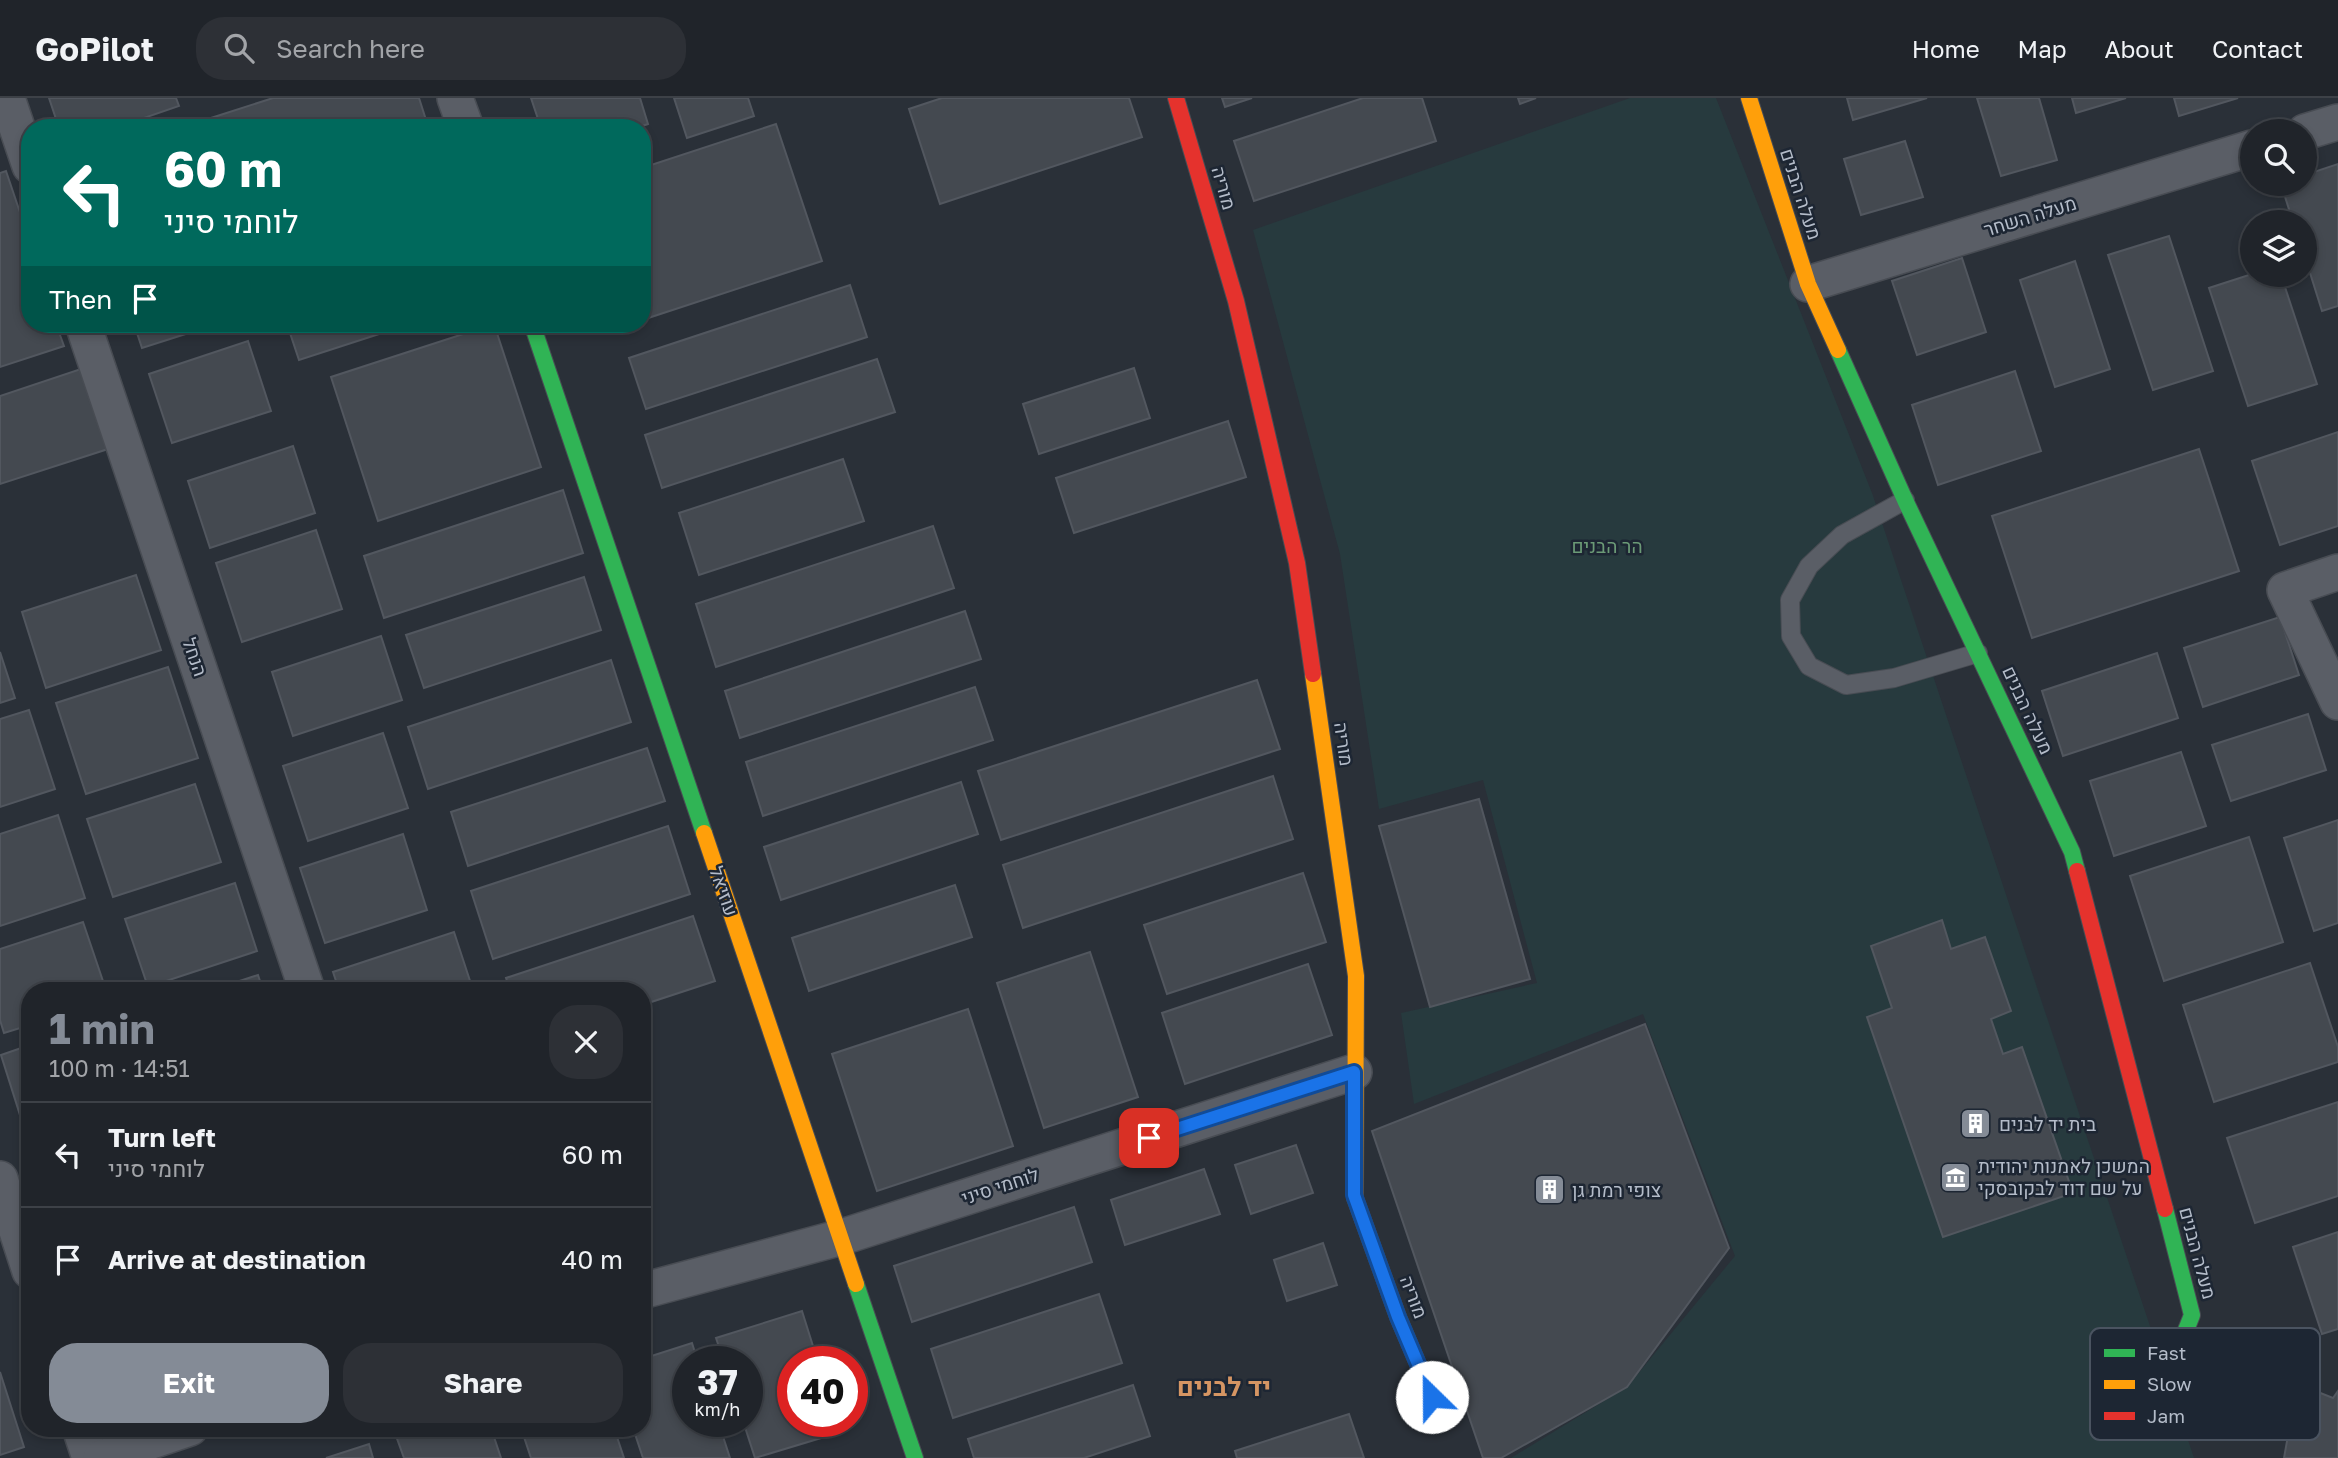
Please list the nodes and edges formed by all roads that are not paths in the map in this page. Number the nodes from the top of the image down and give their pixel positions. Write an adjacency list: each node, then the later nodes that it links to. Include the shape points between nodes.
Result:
1 (7, 98): 8 (street)
2 (456, 98): 5 (street)
3 (1176, 98): 18 (street, מוריה, via 1236,301 1297,563 1356,976)
4 (1749, 98): 10 (street, מעלה הבנים)
5 (463, 119)
6 (2338, 122): 7 (street)
7 (2317, 128)
8 (21, 139)
9 (2240, 152): 10 (street, מעלה השחר)
10 (1808, 284): 13 (street, מעלה הבנים)
11 (86, 333): 17 (street, הנחל)
12 (535, 333): 20 (street, עוזיאל)
13 (1905, 500): 15 (street, מעלה הבנים); 15 (lane, via 1842,535 1809,566 1790,600 1791,636 1809,666 1846,685 1894,678)
14 (2338, 572): 16 (street, via 2286,590)
15 (1978, 653): 23 (street, מעלה הבנים, via 2072,852 2192,1315)
16 (2338, 702)
17 (304, 982)
18 (1354, 1072): 20 (street, לוחמי סיני); 24 (street, מוריה, via 1354,1195)
19 (0, 1178): 21 (street)
20 (842, 1237): 22 (street, לוחמי סיני); 29 (street, עוזיאל)
21 (21, 1243)
22 (651, 1289)
23 (2187, 1328)
24 (1432, 1397)
25 (83, 1437): 27 (street)
26 (163, 1437): 28 (street)
27 (90, 1458)
28 (101, 1458)
29 (915, 1458)

